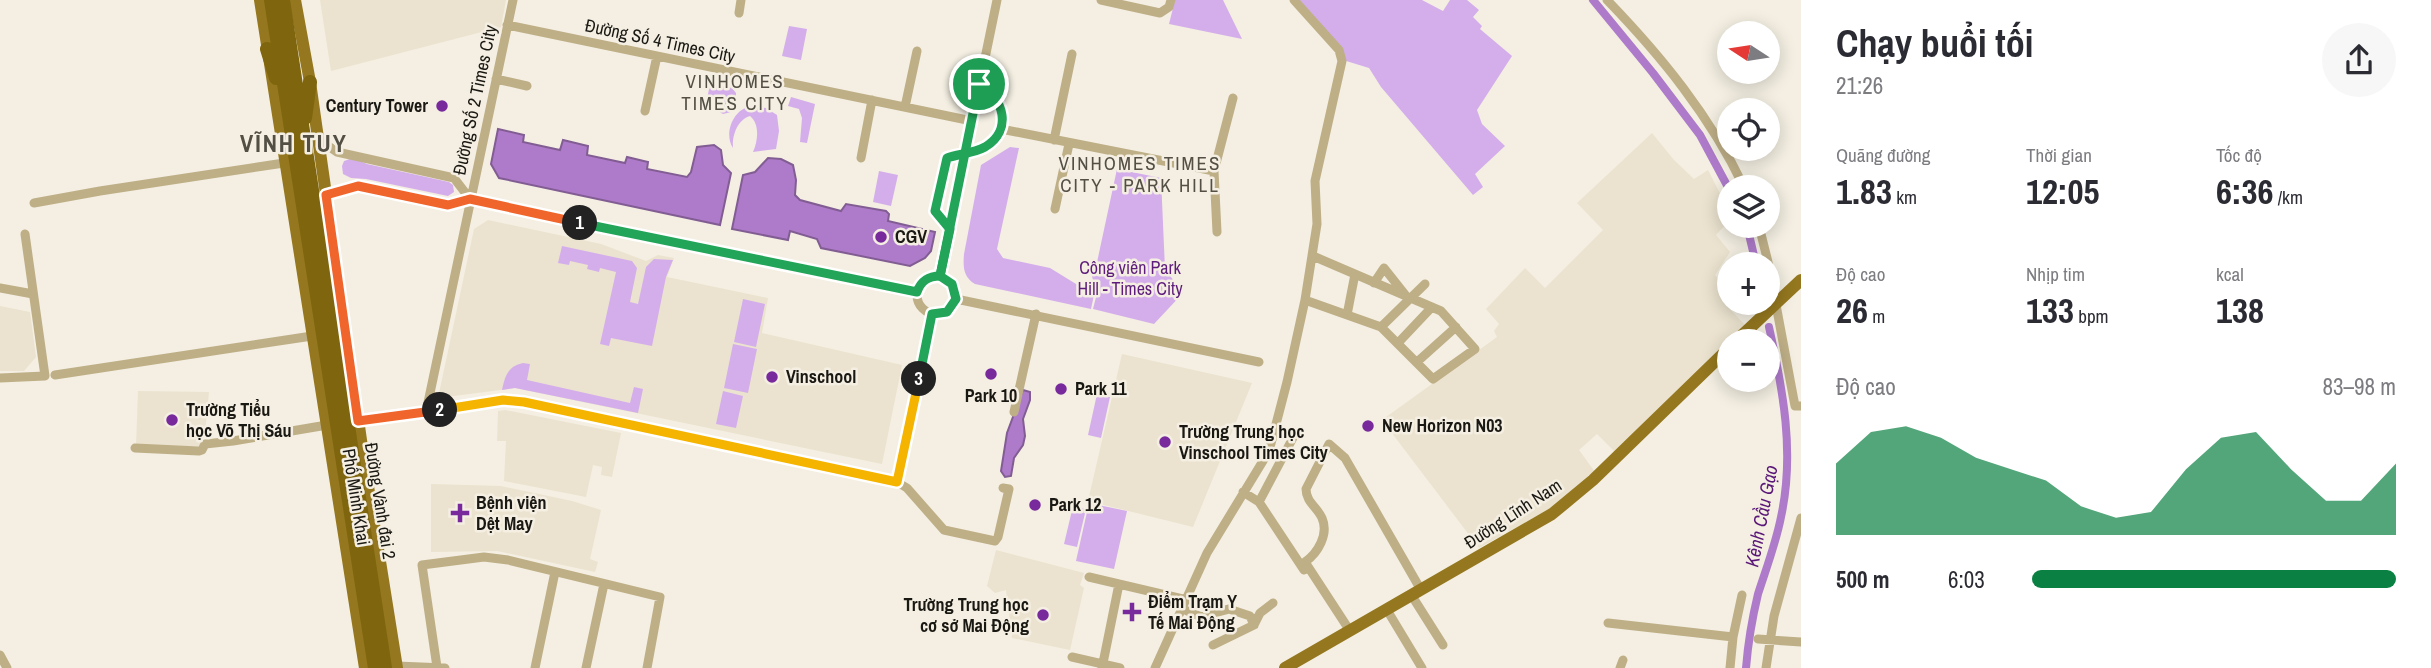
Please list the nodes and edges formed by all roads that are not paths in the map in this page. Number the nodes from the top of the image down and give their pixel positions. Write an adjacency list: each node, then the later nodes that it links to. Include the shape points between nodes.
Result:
1 (260, 0): 14 (main road, Phố Minh Khai)
2 (271, 0): 28 (highway)
3 (283, 0): 28 (highway)
4 (295, 0): 19 (main road, Phố Minh Khai)
5 (513, 0): 13 (street, Đường Số 2 Times City)
6 (741, 0): 12 (street)
7 (997, 0): 20 (street)
8 (1101, 0): 9 (street, via 1160,13)
9 (1171, 0)
10 (1294, 0): 44 (street, via 1339,50 1342,61 1315,181)
11 (1608, 0): 36 (street, via 1694,100)
12 (738, 13)
13 (507, 25): 17 (street, Đường Số 4 Times City); 18 (street, Đường Số 2 Times City)
14 (267, 49): 28 (highway); 34 (main road, Phố Minh Khai)
15 (917, 51): 24 (street)
16 (1072, 54): 30 (street)
17 (657, 56): 23 (street, Đường Số 4 Times City); 25 (street)
18 (496, 79): 21 (street); 38 (street, Đường Số 2 Times City)
19 (310, 82): 28 (highway); 29 (main road, Phố Minh Khai)
20 (979, 84): 26 (street); 27 (street, via 999,100)
21 (527, 86)
22 (1233, 98): 35 (street)
23 (872, 100): 24 (street, Đường Số 4 Times City); 33 (street)
24 (905, 107): 26 (street, Đường Số 4 Times City)
25 (645, 111)
26 (972, 121): 32 (street)
27 (1000, 129): 30 (street); 32 (street, via 988,146)
28 (298, 137): 63 (highway)
29 (318, 139): 37 (main road, Phố Minh Khai); 38 (street, via 337,152 454,178)
30 (1054, 140): 31 (street)
31 (1069, 144): 35 (street); 40 (street)
32 (965, 152): 41 (street); 41 (street, via 947,158 935,211)
33 (861, 158)
34 (284, 163): 39 (street); 67 (main road, Phố Minh Khai)
35 (1214, 171): 42 (street)
36 (1738, 175)
37 (326, 195): 38 (street, via 358,186 448,205); 73 (main road, Phố Minh Khai)
38 (470, 199): 51 (street); 77 (street, Đường Số 2 Times City)
39 (34, 203)
40 (1055, 209)
41 (950, 229): 46 (street)
42 (1217, 232)
43 (24, 234): 52 (street)
44 (1313, 256): 45 (street); 56 (street)
45 (1355, 274): 48 (street); 60 (street)
46 (940, 276): 51 (street, via 923,281); 54 (street, via 952,284)
47 (1801, 280): 55 (main road)
48 (1374, 283): 53 (street); 53 (street, via 1384,268)
49 (1425, 284): 53 (street)
50 (0, 288): 52 (street)
51 (917, 292): 58 (street, via 920,306)
52 (33, 295): 74 (street, via 45,376)
53 (1408, 298): 57 (street); 64 (street)
54 (956, 299): 58 (street, via 947,312); 59 (street)
55 (1780, 299)
56 (1304, 300): 60 (street); 84 (street, via 1269,451)
57 (1432, 307): 65 (street); 68 (street)
58 (932, 314): 83 (street)
59 (1036, 314): 70 (street); 78 (street)
60 (1347, 315): 64 (street)
61 (1763, 315): 66 (main road)
62 (1777, 315): 76 (street)
63 (326, 319): 109 (highway, Đường Vành đai 2); 113 (highway, Đường Vành đai 2)
64 (1381, 327): 68 (street)
65 (1456, 327): 71 (street); 71 (street, via 1475,349 1433,379)
66 (1749, 329)
67 (312, 336): 72 (street); 75 (main road, Phố Minh Khai)
68 (1398, 343): 71 (street)
69 (1717, 360): 92 (main road, Đường Lĩnh Nam, via 1552,514)
70 (1259, 362)
71 (1416, 362)
72 (55, 374)
73 (352, 377): 75 (main road); 79 (main road, Phố Minh Khai)
74 (0, 378)
75 (320, 382): 80 (main road, Phố Minh Khai)
76 (1798, 406)
77 (426, 412): 79 (street); 83 (street, via 503,400 524,402)
78 (1014, 412)
79 (358, 421): 80 (main road); 109 (main road, Phố Minh Khai)
80 (327, 425): 82 (street, via 205,444 199,451); 112 (main road, Phố Minh Khai)
81 (1295, 434): 85 (street)
82 (135, 448)
83 (897, 482): 87 (street, via 944,530)
84 (1243, 492): 85 (street); 95 (street, via 1207,553)
85 (1259, 502): 99 (street)
86 (1801, 518): 102 (street)
87 (995, 541): 87 (street, via 999,537 1009,489 1003,488)
88 (555, 572): 90 (street); 110 (street, via 484,557 422,565); 114 (street)
89 (1089, 577): 91 (street)
90 (604, 584): 115 (street); 116 (street, via 660,597)
91 (1119, 584): 95 (street); 108 (street)
92 (1416, 593): 96 (main road, Đường Lĩnh Nam); 99 (street, via 1345,458 1329,444 1306,489 1324,530 1317,551 1305,562); 105 (street)
93 (1742, 595): 100 (street)
94 (1273, 603): 98 (street)
95 (1185, 604): 98 (street, via 1205,618 1233,609 1250,616); 118 (street)
96 (1387, 610): 99 (main road, Đường Lĩnh Nam); 120 (street)
97 (1608, 623): 100 (street)
98 (1254, 625): 104 (street)
99 (1348, 632): 119 (main road, Đường Lĩnh Nam)
100 (1734, 637): 121 (street)
101 (1758, 639): 102 (street)
102 (1771, 640): 103 (street); 122 (street)
103 (1801, 642)
104 (1213, 645)
105 (1443, 645)
106 (0, 655): 111 (street)
107 (1072, 657): 108 (street)
108 (1102, 666): 117 (street)
109 (393, 667): 110 (street)
110 (441, 667)
111 (7, 668)
112 (365, 668)
113 (375, 668)
114 (535, 668)
115 (586, 668)
116 (646, 668)
117 (1120, 668)
118 (1155, 668)
119 (1285, 668)
120 (1422, 668)
121 (1730, 668)
122 (1766, 668)

